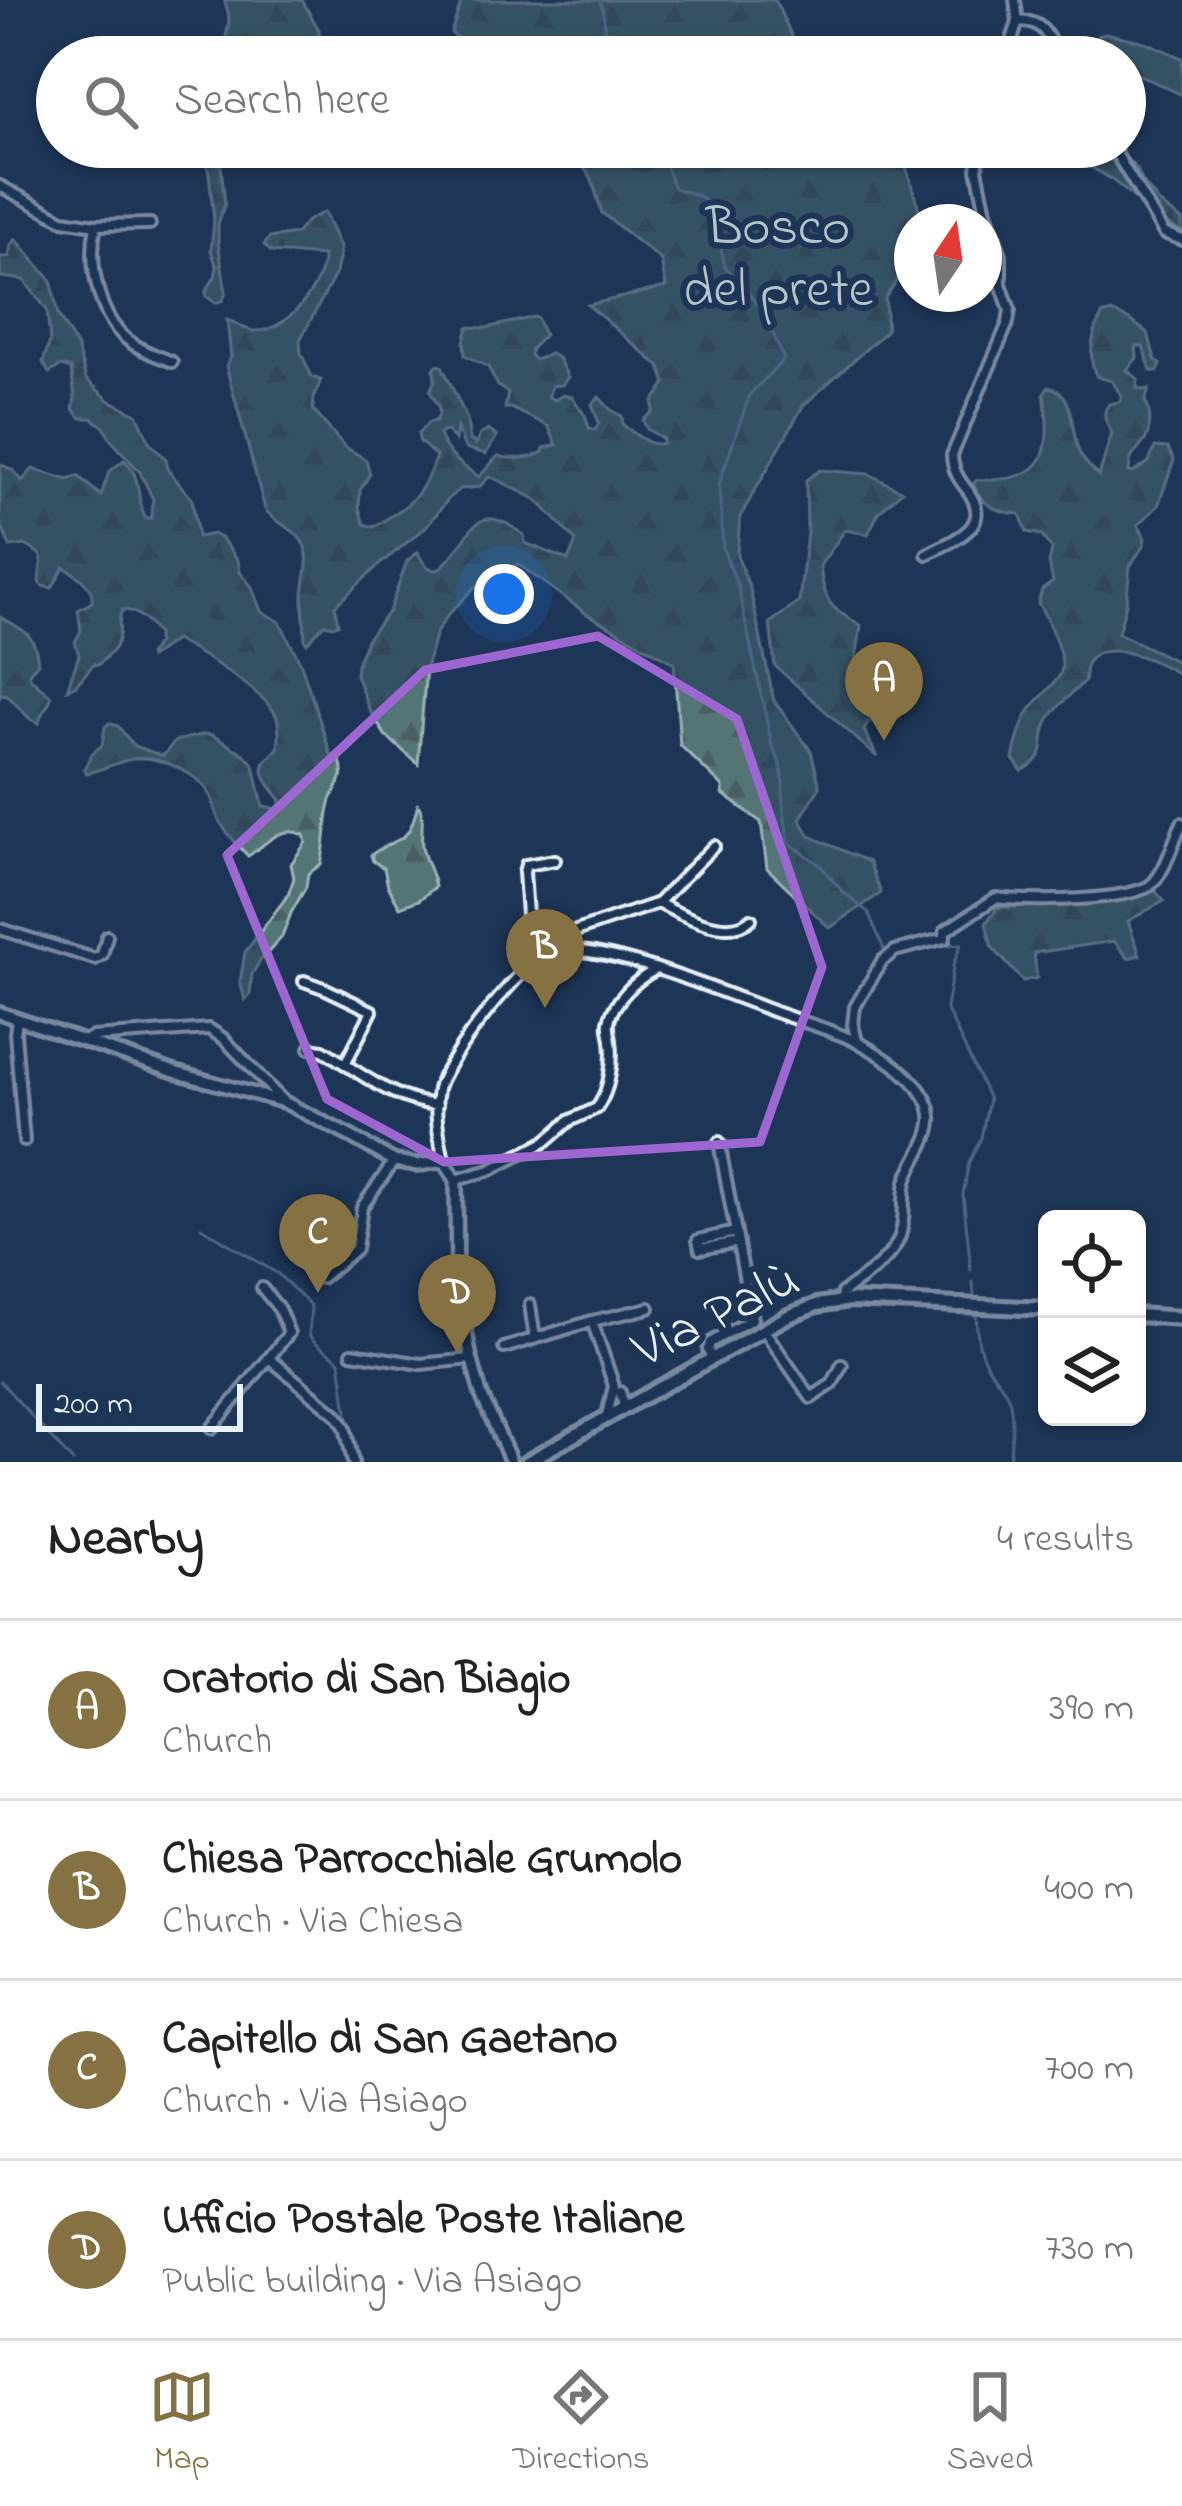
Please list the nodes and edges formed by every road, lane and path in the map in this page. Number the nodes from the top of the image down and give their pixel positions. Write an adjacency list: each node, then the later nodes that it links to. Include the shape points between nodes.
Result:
1 (1015, 0): 2 (street)
2 (1018, 22): 3 (street); 4 (street)
3 (1013, 36)
4 (1047, 36)
5 (977, 168): 12 (street, via 1010,310 952,455 975,501 975,523)
6 (1125, 168): 10 (street, via 1164,233)
7 (0, 186): 9 (street, via 54,217)
8 (150, 224): 9 (street)
9 (96, 225): 11 (street, via 96,272 110,317 130,342)
10 (1182, 240)
11 (172, 362)
12 (928, 554)
13 (1182, 824): 27 (street, via 1152,885 1117,896 996,898 945,938 886,956 855,1007)
14 (714, 846): 16 (street)
15 (555, 860): 21 (street, via 524,872 528,928)
16 (658, 903): 17 (street, via 714,925); 20 (street, via 576,931)
17 (751, 919)
18 (0, 929): 19 (street, via 95,959)
19 (106, 937)
20 (564, 950): 21 (street); 22 (street)
21 (542, 955): 31 (street, via 442,1073)
22 (656, 970): 27 (street); 36 (street, via 616,1007 608,1084 597,1108 545,1142)
23 (304, 981): 29 (street, via 372,1011)
24 (0, 1013): 25 (street)
25 (17, 1020): 26 (street); 32 (street)
26 (83, 1042): 30 (street); 30 (street, via 204,1028)
27 (858, 1042): 39 (street, via 915,1084 931,1124 906,1182 900,1239)
28 (310, 1048): 29 (street)
29 (345, 1064): 31 (street, via 392,1092)
30 (284, 1102): 34 (street)
31 (436, 1105): 35 (street)
32 (24, 1141)
33 (718, 1142): 50 (street, via 752,1322 715,1340 708,1349)
34 (394, 1161): 35 (street); 37 (street, via 362,1207 356,1250)
35 (444, 1162): 36 (street)
36 (456, 1180): 52 (street, via 457,1287)
37 (320, 1279)
38 (262, 1288): 51 (street, via 289,1329)
39 (841, 1300): 42 (main road, Via Palù); 46 (main road, Via Palù)
40 (530, 1305): 47 (street)
41 (649, 1308): 45 (street)
42 (1038, 1308)
43 (1146, 1316): 44 (main road)
44 (1182, 1318)
45 (592, 1321): 47 (street); 54 (street)
46 (764, 1330): 50 (main road, Via Palù); 53 (street, via 811,1398)
47 (535, 1338): 48 (street)
48 (505, 1348)
49 (352, 1354): 52 (street, via 422,1364)
50 (715, 1357): 55 (main road, Via Palù)
51 (270, 1359): 58 (street); 59 (street, via 337,1415)
52 (471, 1359): 60 (street)
53 (842, 1365)
54 (616, 1390): 55 (street); 56 (street); 57 (street)
55 (638, 1398): 56 (main road, Via Palù)
56 (624, 1406): 57 (main road, Via Palù)
57 (607, 1416): 61 (main road, Via Palù)
58 (212, 1429)
59 (353, 1462)
60 (511, 1462)
61 (527, 1462)

